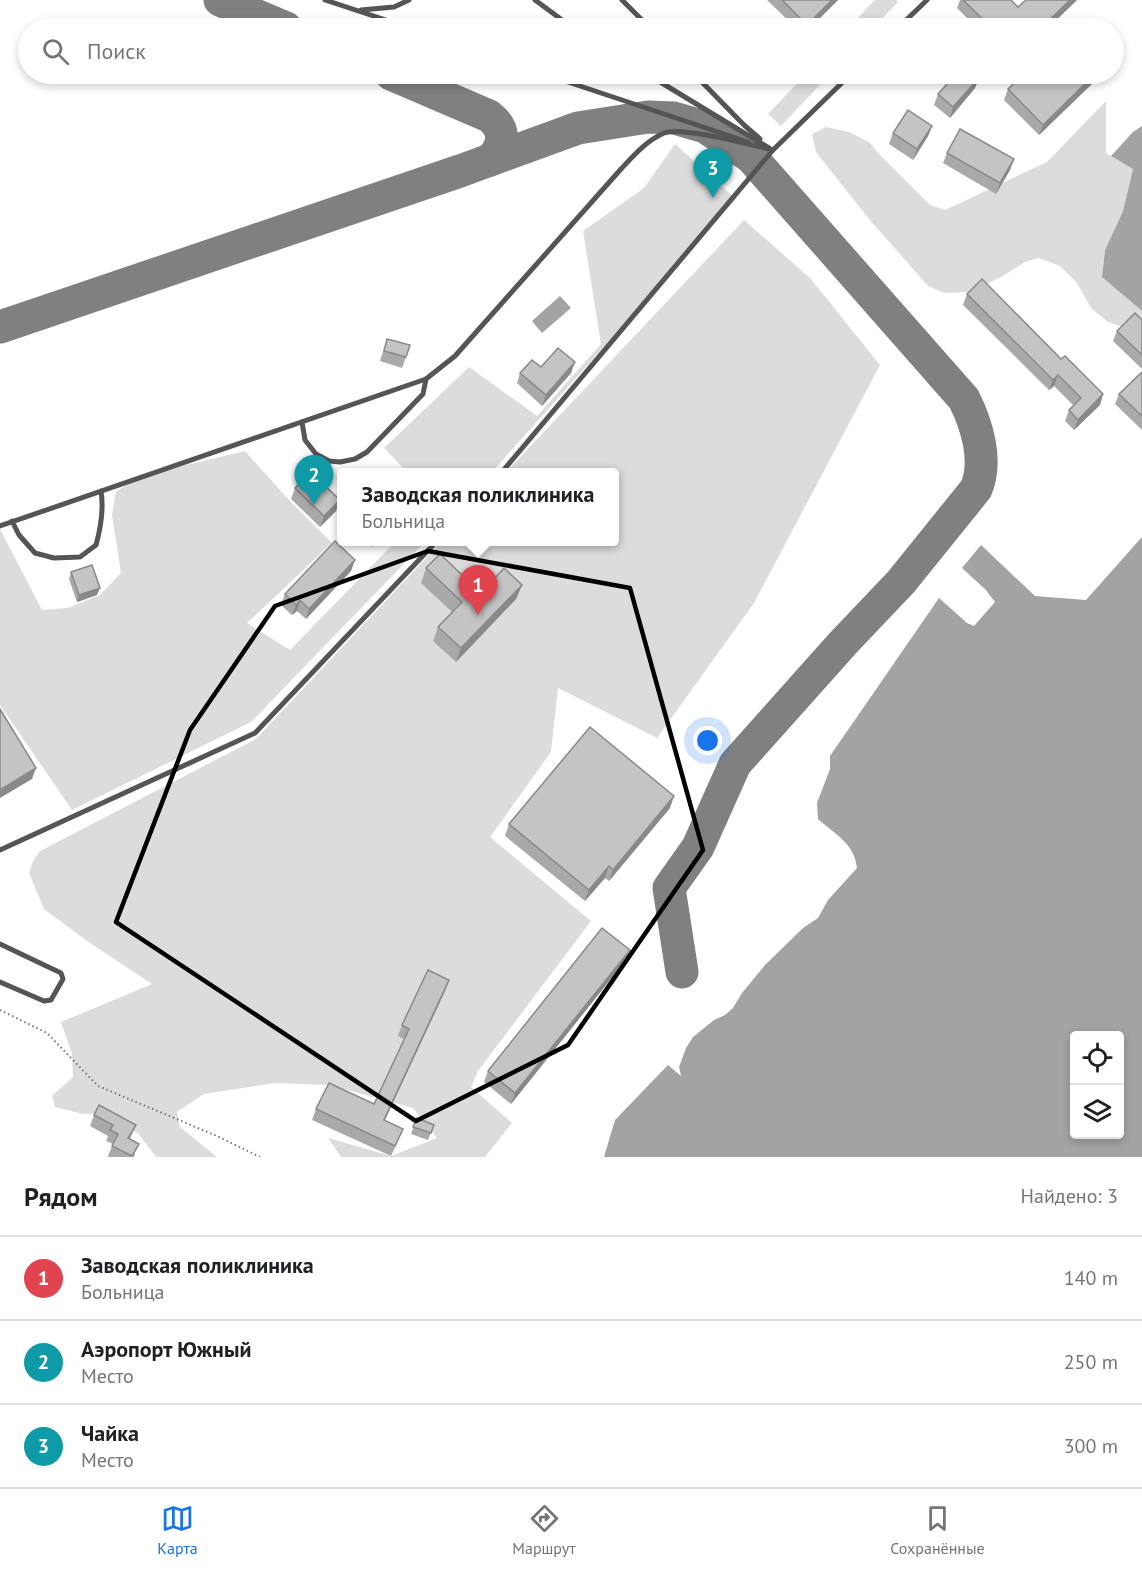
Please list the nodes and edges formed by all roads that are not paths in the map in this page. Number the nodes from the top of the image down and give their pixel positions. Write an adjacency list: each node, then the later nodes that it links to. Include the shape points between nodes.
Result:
1 (326, 0): 6 (lane)
2 (409, 0): 6 (lane, via 394,7)
3 (536, 0): 8 (lane)
4 (622, 0): 9 (lane)
5 (927, 0): 10 (lane)
6 (357, 11): 7 (lane)
7 (379, 18)
8 (560, 18)
9 (640, 18)
10 (908, 18)
11 (574, 84): 15 (lane)
12 (664, 84): 15 (lane)
13 (704, 84): 15 (lane)
14 (841, 84): 15 (lane)
15 (773, 150): 16 (lane, via 693,133 666,132 648,142 455,356); 18 (lane)
16 (426, 379): 17 (lane); 17 (lane, via 423,394 367,452 355,459 329,462 316,454 305,440)
17 (302, 422): 19 (lane)
18 (505, 468)
19 (100, 491): 20 (lane); 20 (lane, via 103,503 96,545 80,557 54,558 35,553)
20 (12, 521): 21 (lane)
21 (0, 525)
22 (432, 546): 23 (lane, via 255,733)
23 (0, 850)
24 (0, 944): 25 (lane, via 61,973 63,979 48,1001)
25 (0, 982)

